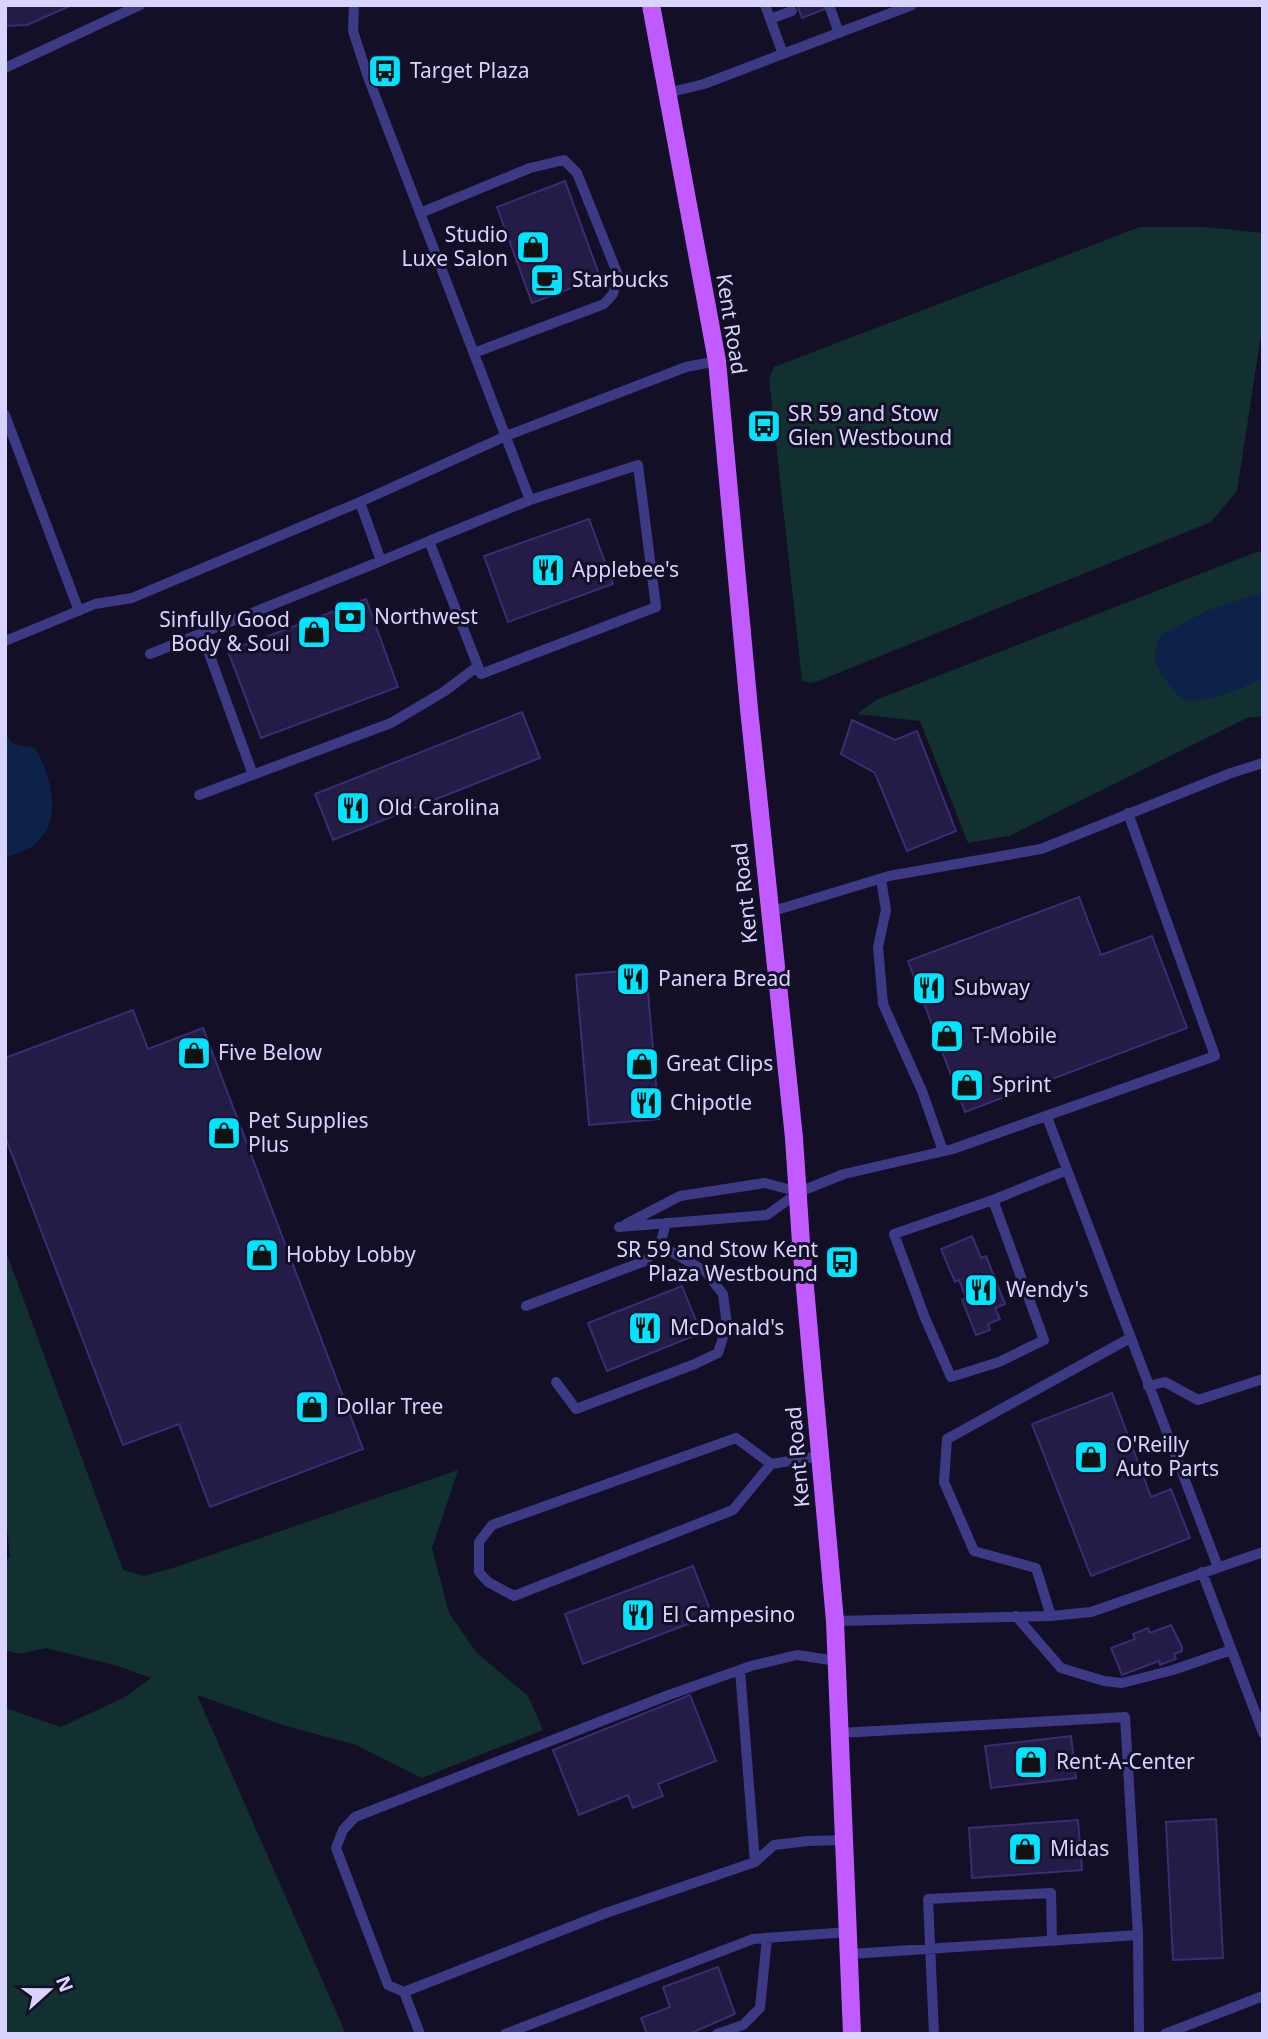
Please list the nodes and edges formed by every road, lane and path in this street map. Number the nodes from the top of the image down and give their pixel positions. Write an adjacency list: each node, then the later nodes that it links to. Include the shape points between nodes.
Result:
1 (140, 5): 11 (lane)
2 (354, 5): 13 (lane, via 354,31 368,77)
3 (651, 5): 12 (main road, Kent Road)
4 (765, 5): 8 (lane)
5 (829, 5): 9 (lane)
6 (912, 5): 9 (lane)
7 (792, 11): 8 (lane)
8 (770, 19): 10 (lane)
9 (839, 33): 10 (lane)
10 (783, 54): 12 (lane)
11 (5, 68)
12 (667, 93): 15 (main road, Kent Road)
13 (420, 214): 14 (lane); 14 (lane, via 530,168 564,160 577,173 618,275 613,294 604,304)
14 (474, 353): 17 (lane)
15 (717, 361): 17 (lane, via 686,367); 32 (main road, Kent Road)
16 (5, 415): 22 (lane)
17 (506, 436): 18 (lane); 19 (lane)
18 (530, 500): 20 (lane); 26 (lane, via 638,465 656,607 481,674)
19 (360, 502): 21 (lane); 22 (lane, via 132,598)
20 (429, 541): 21 (lane); 26 (lane)
21 (382, 561): 23 (lane)
22 (79, 611): 24 (lane)
23 (202, 635): 25 (lane); 28 (lane)
24 (5, 641)
25 (150, 654)
26 (478, 666): 28 (lane, via 391,723)
27 (1263, 763): 30 (lane)
28 (253, 775): 29 (lane)
29 (199, 795)
30 (1128, 813): 31 (lane, via 1041,849); 33 (lane, via 1215,1056)
31 (881, 879): 32 (lane); 34 (lane, via 886,910 878,947 883,1004)
32 (770, 912): 36 (main road, Kent Road)
33 (1047, 1117): 34 (lane); 35 (lane)
34 (943, 1151): 36 (lane, via 844,1174)
35 (1067, 1170): 37 (lane); 41 (lane)
36 (799, 1192): 38 (lane, via 767,1215); 38 (lane, via 765,1183 680,1196 619,1227); 45 (main road, Kent Road)
37 (993, 1200): 37 (lane, via 894,1234 951,1377 999,1362 1044,1340)
38 (666, 1223): 39 (lane)
39 (660, 1244): 40 (lane, via 645,1261); 43 (lane, via 705,1271 723,1294 727,1325 718,1353 576,1409)
40 (526, 1306)
41 (1130, 1338): 44 (lane); 51 (lane, via 947,1439 944,1482 974,1551 1036,1568)
42 (1263, 1379): 44 (lane, via 1198,1400 1165,1382)
43 (556, 1382)
44 (1148, 1386): 48 (lane)
45 (820, 1456): 46 (lane); 52 (main road, Kent Road)
46 (771, 1464): 46 (lane, via 736,1438 492,1525 480,1542 479,1573 514,1596 733,1510)
47 (1263, 1552): 48 (lane)
48 (1218, 1567): 49 (lane)
49 (1202, 1573): 51 (lane, via 1091,1612); 53 (lane)
50 (1016, 1616): 51 (lane); 52 (lane); 53 (lane, via 1061,1668 1104,1681 1135,1680)
51 (1051, 1616)
52 (835, 1621): 54 (main road, Kent Road)
53 (1231, 1650): 56 (lane)
54 (837, 1661): 55 (lane, via 797,1655); 57 (main road, Kent Road)
55 (740, 1670): 59 (lane); 66 (lane, via 355,1817 336,1848 388,1985)
56 (1263, 1732)
57 (840, 1733): 58 (main road, Kent Road); 61 (lane, via 1125,1717)
58 (845, 1840): 59 (lane, via 774,1845); 60 (main road, Kent Road)
59 (755, 1862): 66 (lane, via 606,1913)
60 (849, 1932): 62 (lane); 65 (main road, Kent Road)
61 (1138, 1935): 63 (lane); 73 (lane)
62 (767, 1938): 69 (lane, via 753,1938); 70 (lane, via 760,2008 743,2025)
63 (1052, 1941): 64 (lane); 64 (lane, via 1051,1894 929,1899)
64 (930, 1949): 65 (lane); 72 (lane)
65 (849, 1954): 71 (main road, Kent Road)
66 (404, 1992): 68 (lane)
67 (1263, 1996): 74 (lane)
68 (420, 2034)
69 (505, 2034)
70 (717, 2034)
71 (852, 2034)
72 (934, 2034)
73 (1139, 2034)
74 (1165, 2034)

